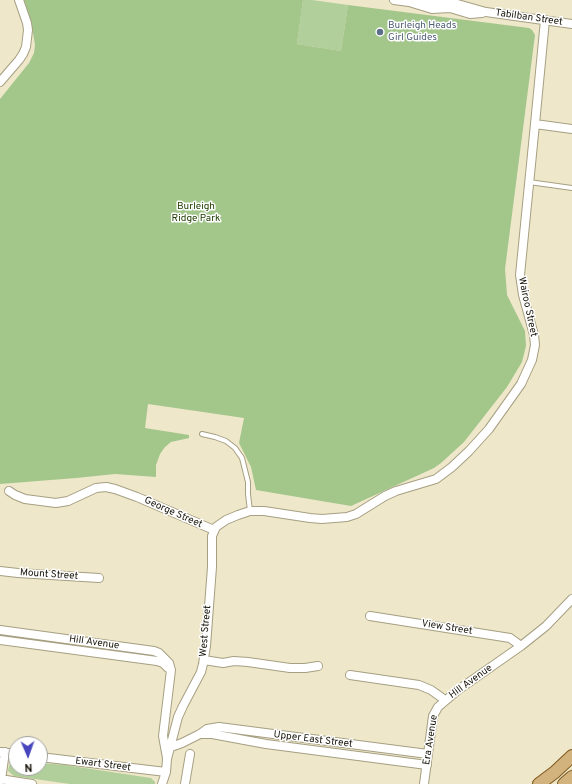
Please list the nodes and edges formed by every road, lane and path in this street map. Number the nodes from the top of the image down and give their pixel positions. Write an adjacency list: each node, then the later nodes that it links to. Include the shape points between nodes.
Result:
1 (19, 0): 6 (street, via 27,23 26,47)
2 (394, 0): 3 (street, Tabilban Street)
3 (450, 3): 4 (street, Tabilban Street, via 486,12)
4 (545, 20): 5 (street, Tabilban Street); 7 (street, Wairoo Street)
5 (572, 24)
6 (0, 82)
7 (535, 124): 8 (street); 9 (street, Wairoo Street)
8 (572, 128)
9 (529, 182): 10 (lane); 12 (street, Wairoo Street, via 520,275 534,335 532,360 521,384 489,430 452,467 436,480)
10 (572, 188)
11 (202, 434): 14 (lane, via 226,441 242,458 248,482)
12 (424, 483): 14 (street, George Street, via 396,491 347,517 322,519)
13 (9, 491): 15 (street, George Street, via 25,499 56,502 68,501 96,488 114,488)
14 (250, 511): 15 (street, George Street, via 226,520)
15 (214, 530): 23 (street, West Street)
16 (0, 571): 17 (street, Mount Street)
17 (99, 578)
18 (572, 599): 22 (street, Hill Avenue, via 546,626)
19 (370, 616): 22 (street, View Street, via 510,638)
20 (0, 630): 26 (street, Hill Avenue, via 156,651 170,664)
21 (0, 640): 26 (street, Hill Avenue, via 158,661 167,667)
22 (521, 646): 27 (street, Hill Avenue)
23 (204, 660): 24 (street, via 223,663 248,662 284,668); 29 (street, West Street, via 201,672 180,712)
24 (318, 666)
25 (350, 675): 27 (street, Hill Avenue, via 419,685)
26 (171, 678): 35 (street, Hill Avenue, via 163,736)
27 (445, 700): 32 (street, Era Avenue, via 434,713)
28 (200, 734): 29 (street, Upper East Street); 32 (street, Upper East Street, via 209,728 225,727); 36 (street, Upper East Street)
29 (171, 747): 35 (street, West Street)
30 (3, 752): 39 (street)
31 (190, 754): 43 (street)
32 (428, 754): 36 (street, Era Avenue)
33 (572, 756): 45 (main road)
34 (48, 758): 37 (street, Ewart Street)
35 (167, 759): 37 (street, West Street)
36 (427, 765): 44 (street, Era Avenue)
37 (166, 772): 41 (street, West Street); 42 (street, West Street)
38 (572, 777): 46 (main road)
39 (1, 779): 40 (street)
40 (32, 784)
41 (162, 784)
42 (167, 784)
43 (186, 784)
44 (424, 784)
45 (539, 784)
46 (564, 784)

